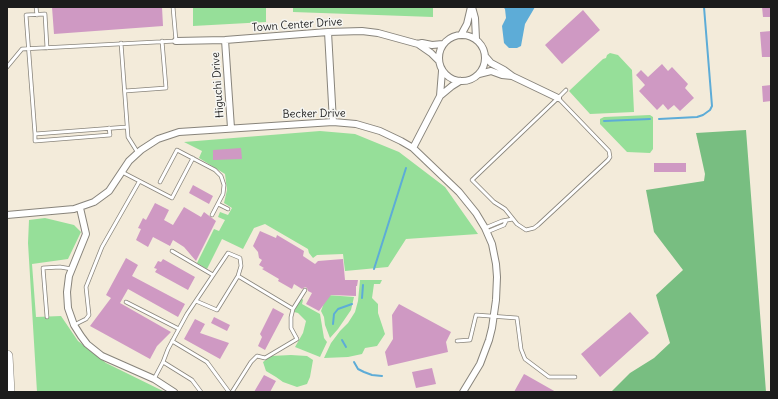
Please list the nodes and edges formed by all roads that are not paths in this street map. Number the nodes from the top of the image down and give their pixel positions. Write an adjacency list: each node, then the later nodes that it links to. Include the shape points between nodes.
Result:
1 (36, 7): 4 (lane)
2 (174, 7): 10 (lane)
3 (472, 7): 6 (street); 7 (street)
4 (37, 15): 14 (lane, via 45,14); 15 (lane, via 26,15)
5 (328, 32): 8 (street, Town Center Drive); 12 (street, Town Center Drive, via 378,33); 27 (street)
6 (461, 35): 7 (street); 13 (street, via 454,36)
7 (476, 39): 16 (street)
8 (225, 40): 10 (street, Town Center Drive); 30 (street, Higuchi Drive)
9 (162, 41): 10 (lane); 11 (lane); 24 (lane, via 166,88)
10 (176, 41)
11 (121, 43): 14 (lane); 24 (lane)
12 (418, 44): 13 (street, Town Center Drive); 17 (street, Town Center Drive)
13 (443, 44): 17 (street)
14 (47, 48): 15 (lane)
15 (29, 49): 18 (lane, via 22,49); 31 (lane)
16 (485, 56): 20 (street); 21 (street, via 491,63)
17 (438, 60): 19 (street)
18 (7, 67)
19 (442, 71): 22 (street); 25 (street)
20 (479, 74): 21 (street, via 491,71); 22 (street, via 471,80)
21 (512, 76): 26 (street)
22 (460, 82): 25 (street)
23 (566, 90): 26 (lane)
24 (125, 91): 28 (lane)
25 (440, 96): 32 (street)
26 (558, 98): 43 (lane, via 472,180); 43 (lane, via 609,151 610,157 534,228 523,229)
27 (333, 122): 30 (street, Becker Drive); 32 (street, Becker Drive, via 356,124 380,131)
28 (127, 127): 29 (lane); 33 (lane, via 128,137)
29 (109, 128): 31 (lane); 31 (lane, via 110,135 35,141)
30 (230, 128): 33 (street, Becker Drive, via 170,135 148,145)
31 (35, 134)
32 (413, 148): 44 (street, Becker Drive, via 470,204)
33 (138, 153): 35 (street, Becker Drive)
34 (193, 158): 36 (lane, via 172,198); 37 (lane, via 177,150); 38 (lane, via 221,176 224,185)
35 (122, 172): 36 (lane); 39 (street, Becker Drive, via 108,191 94,202)
36 (139, 182): 55 (lane, via 102,247 86,287 89,315)
37 (160, 182)
38 (218, 204): 40 (lane); 41 (lane)
39 (80, 208): 42 (street, Becker Drive); 46 (street, via 86,234)
40 (228, 209)
41 (212, 214)
42 (7, 215)
43 (513, 219): 44 (lane, via 506,221 504,225)
44 (486, 230): 53 (street, Becker Drive, via 496,264)
45 (172, 251): 47 (lane)
46 (72, 269): 54 (lane, via 43,268); 55 (street, via 67,284 67,300)
47 (213, 275): 48 (lane, via 228,252 240,258); 50 (lane)
48 (238, 276): 50 (lane, via 217,310); 52 (lane)
49 (305, 290): 52 (lane)
50 (196, 301): 56 (lane)
51 (126, 302): 56 (lane)
52 (293, 309): 66 (lane, via 292,328 297,339 266,358 257,356)
53 (494, 316): 58 (lane, via 476,315 470,340); 61 (lane, via 517,318 522,354 529,363 550,377); 67 (street, Becker Drive, via 485,351)
54 (47, 317)
55 (74, 325): 62 (street, via 87,344 102,356)
56 (179, 329): 57 (lane)
57 (172, 341): 60 (lane); 66 (lane, via 207,362)
58 (457, 341)
59 (7, 356): 63 (highway)
60 (164, 362): 62 (lane); 65 (lane, via 192,380)
61 (575, 377)
62 (154, 379): 64 (street)
63 (9, 392)
64 (174, 392)
65 (201, 392)
66 (231, 392)
67 (463, 392)

